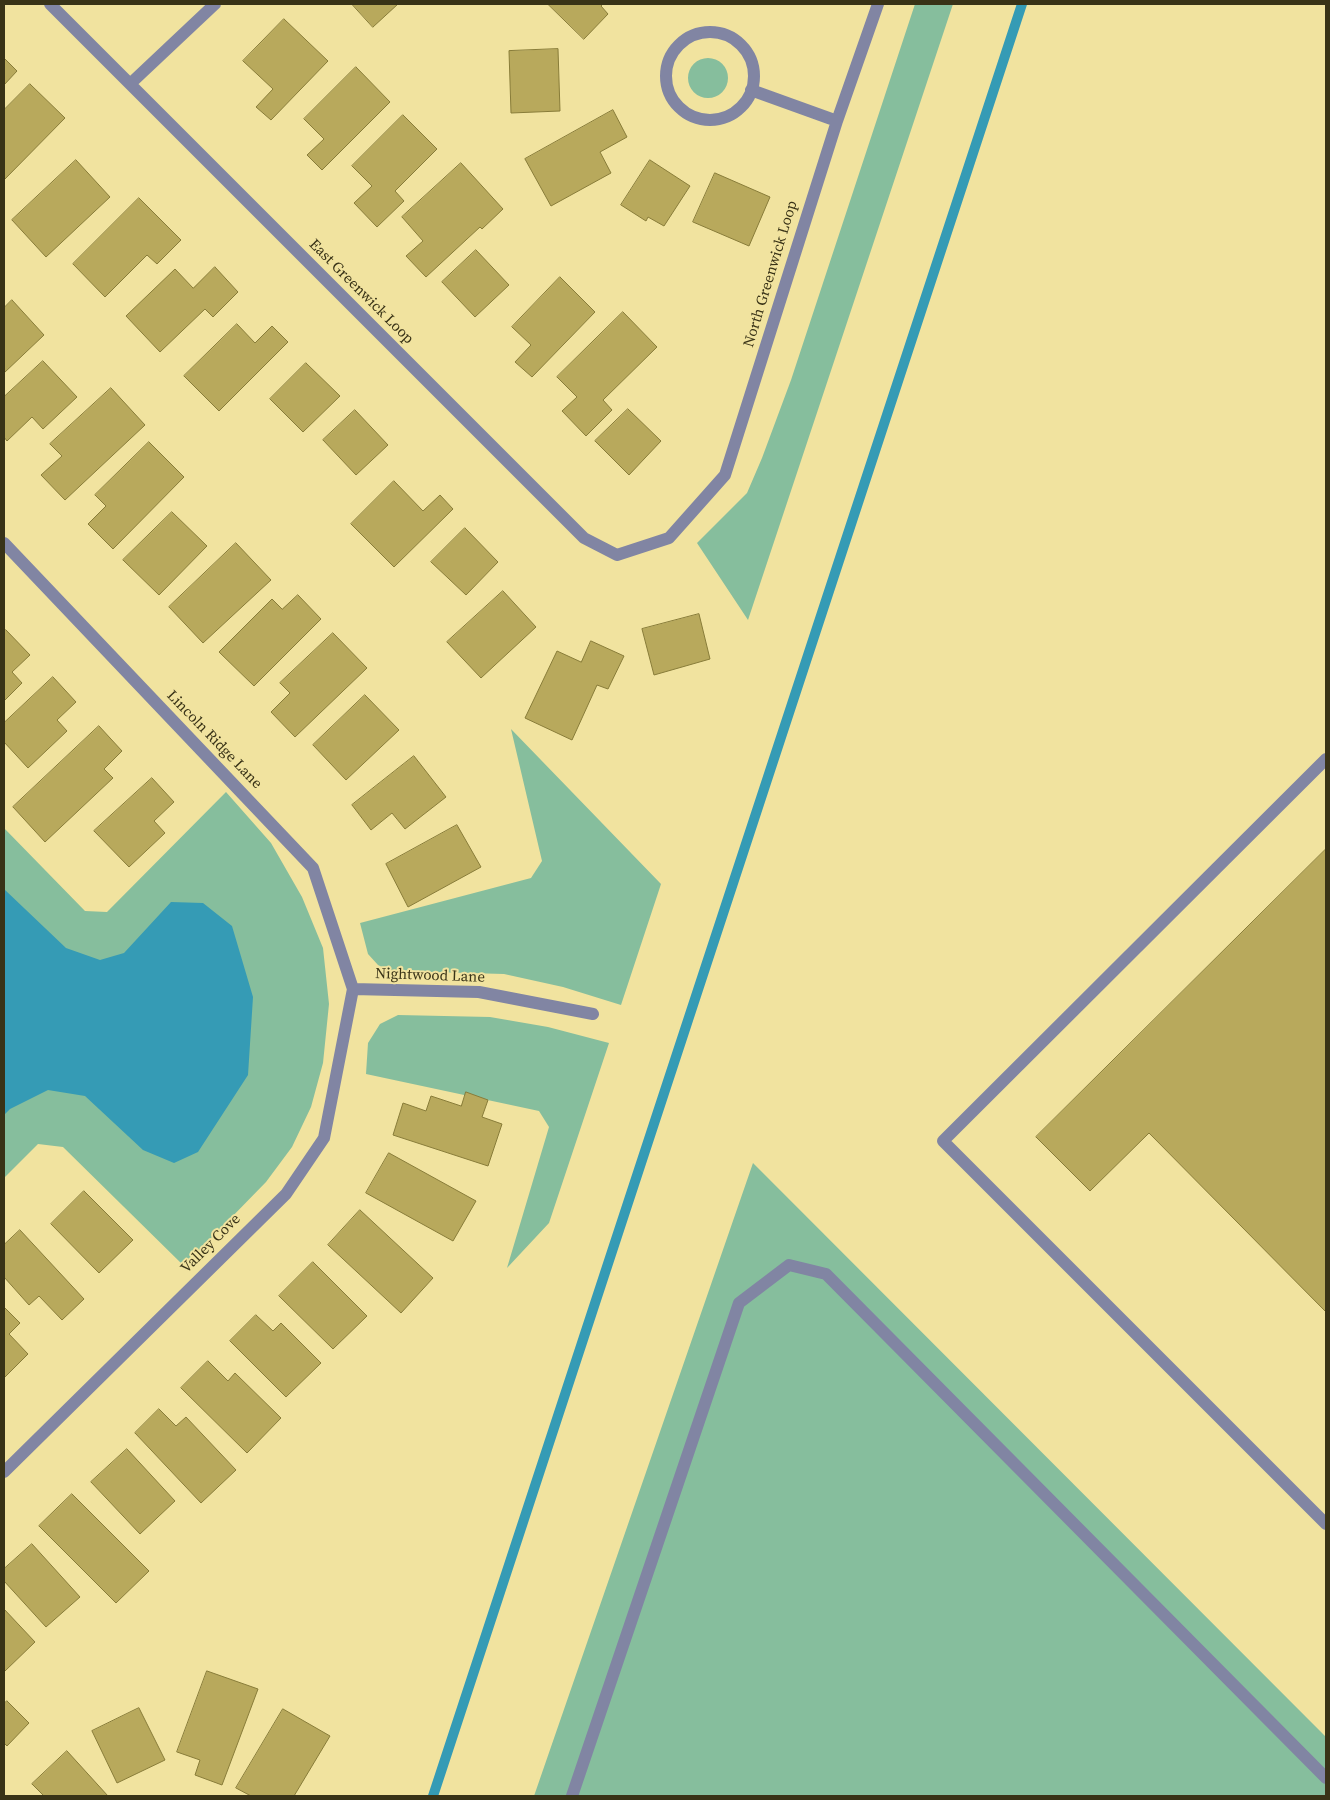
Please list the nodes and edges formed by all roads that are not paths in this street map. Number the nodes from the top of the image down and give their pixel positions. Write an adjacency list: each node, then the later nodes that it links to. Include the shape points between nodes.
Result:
1 (50, 4): 4 (street, East Greenwick Loop)
2 (215, 4): 4 (street)
3 (878, 4): 6 (street, North Greenwick Loop)
4 (130, 84): 7 (street, East Greenwick Loop, via 584,538 617,555)
5 (752, 90): 5 (street, via 754,76 746,50 724,34 710,32 685,40 674,50 667,64 669,94 678,107 704,120 719,119 733,113); 6 (street)
6 (837, 121): 7 (street, North Greenwick Loop, via 725,475)
7 (669, 538)
8 (4, 543): 10 (street, Lincoln Ridge Lane, via 313,868)
9 (1326, 759): 13 (street, via 943,1141)
10 (353, 989): 11 (street, Nightwood Lane, via 479,992); 12 (street, Valley Cove, via 324,1138 286,1194)
11 (593, 1014)
12 (4, 1472)
13 (1326, 1524)
14 (1326, 1778): 15 (street, via 826,1274 789,1265 739,1303)
15 (572, 1796)

